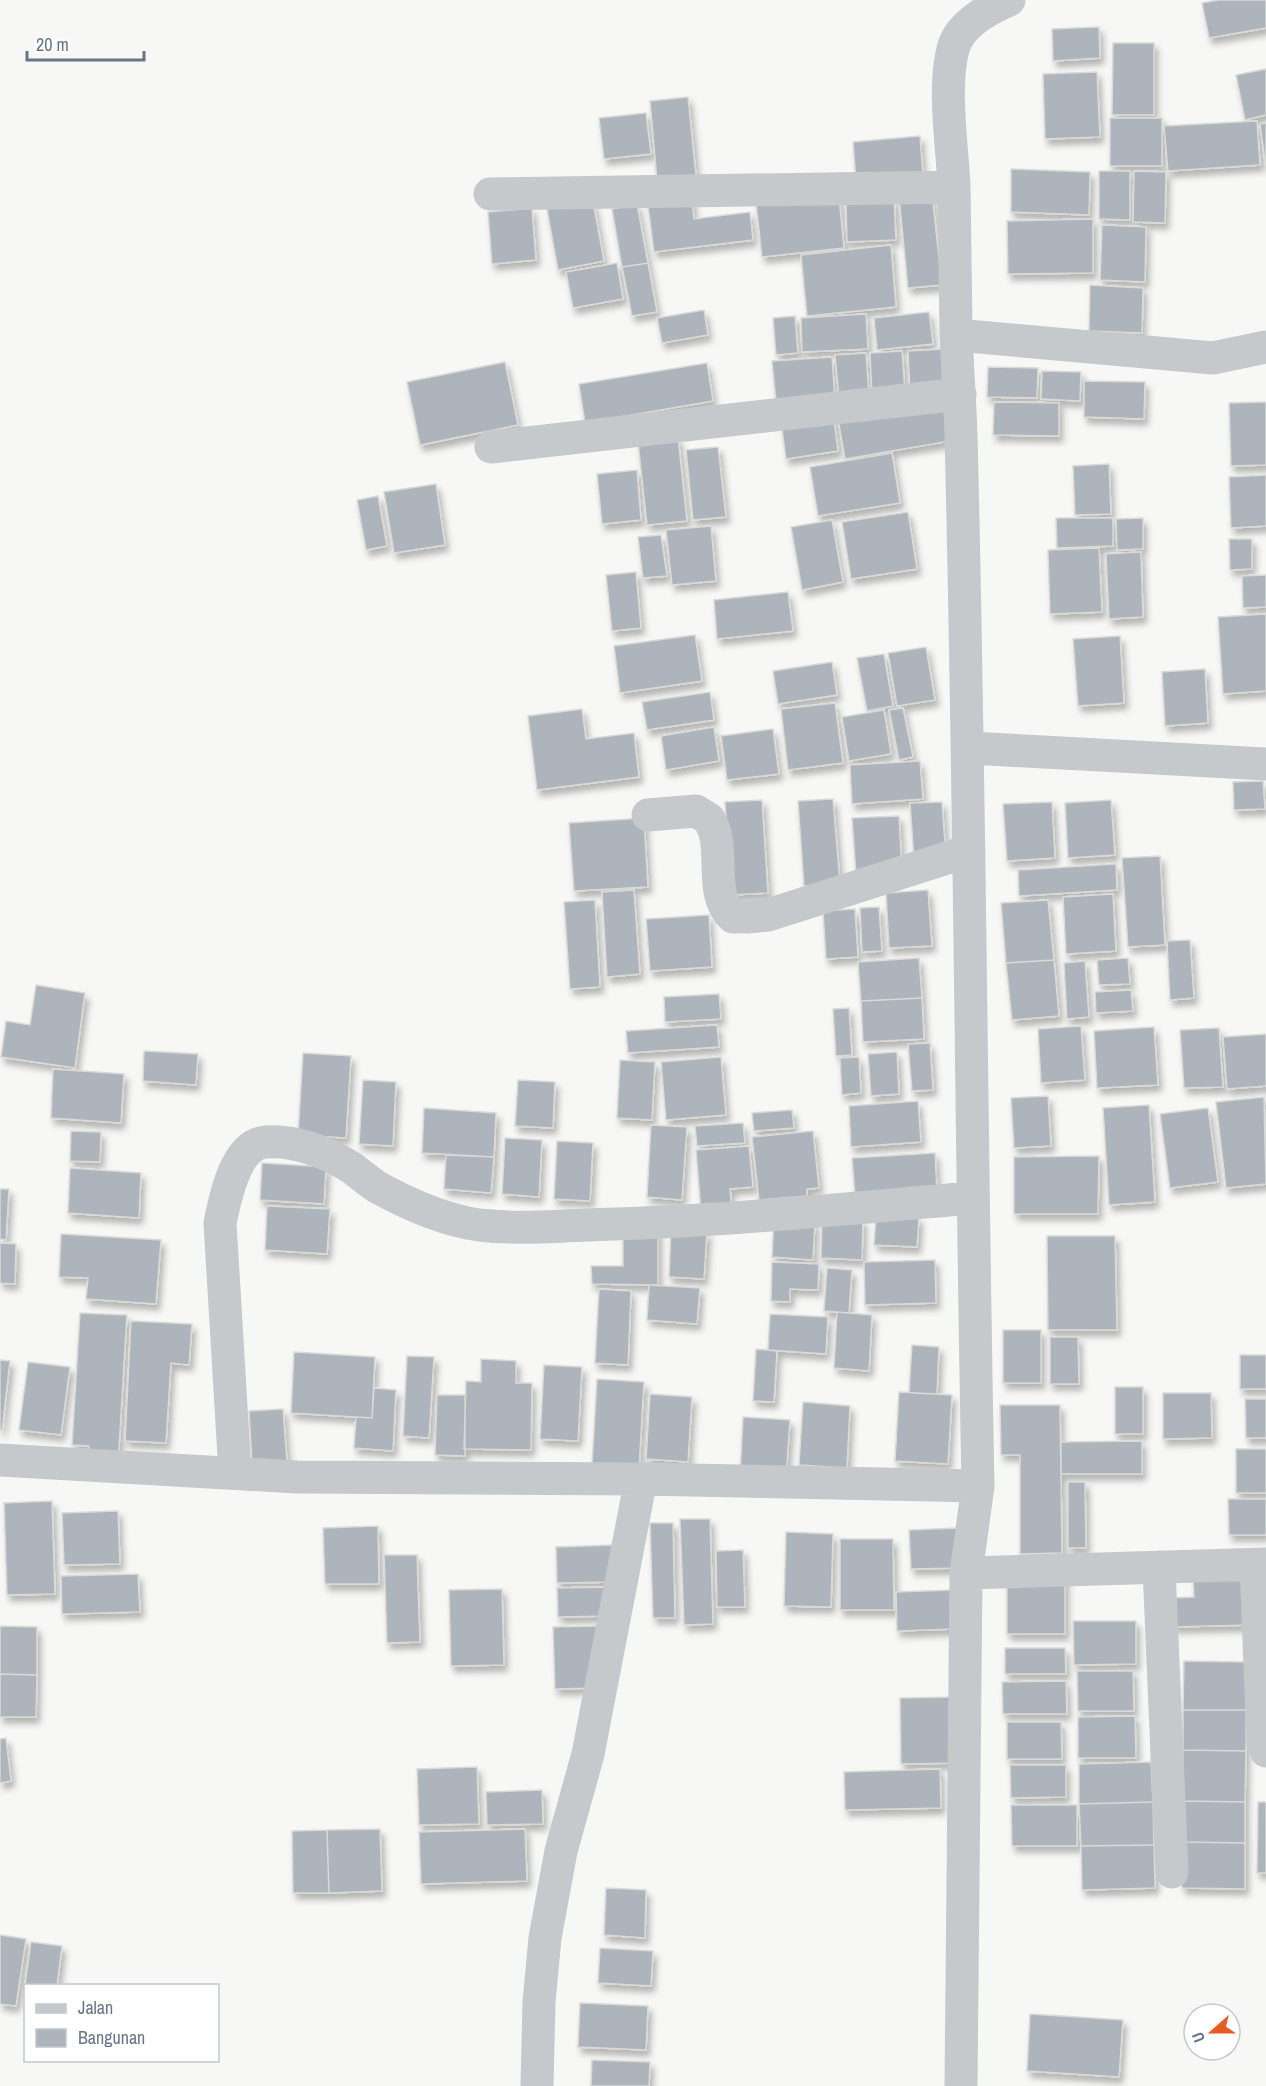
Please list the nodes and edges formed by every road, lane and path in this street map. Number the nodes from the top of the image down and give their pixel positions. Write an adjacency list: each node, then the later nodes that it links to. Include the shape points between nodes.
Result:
1 (1008, 0): 2 (street, via 979,17 954,44 949,74)
2 (954, 187): 3 (street); 4 (street)
3 (490, 194)
4 (956, 335): 5 (street, via 1213,357); 6 (street)
5 (1266, 347)
6 (960, 394): 7 (street); 8 (street)
7 (491, 447)
8 (969, 748): 9 (street); 11 (street)
9 (1266, 764)
10 (648, 815): 11 (street, via 696,811 710,819 716,837 722,900 733,917 768,915)
11 (969, 851): 12 (street)
12 (973, 1198): 14 (street, via 703,1221 479,1225 412,1205 374,1185 351,1167 313,1149 288,1142 263,1142 241,1156 220,1223); 16 (street)
13 (0, 1460): 14 (street)
14 (235, 1473): 15 (street, via 297,1477)
15 (641, 1479): 16 (street); 22 (street, via 588,1754 561,1851 545,1938 538,2002)
16 (978, 1486): 19 (street)
17 (1261, 1564): 18 (street); 20 (street)
18 (1159, 1567): 19 (street); 21 (street)
19 (966, 1573): 23 (street)
20 (1266, 1751)
21 (1172, 1872)
22 (537, 2086)
23 (961, 2086)

